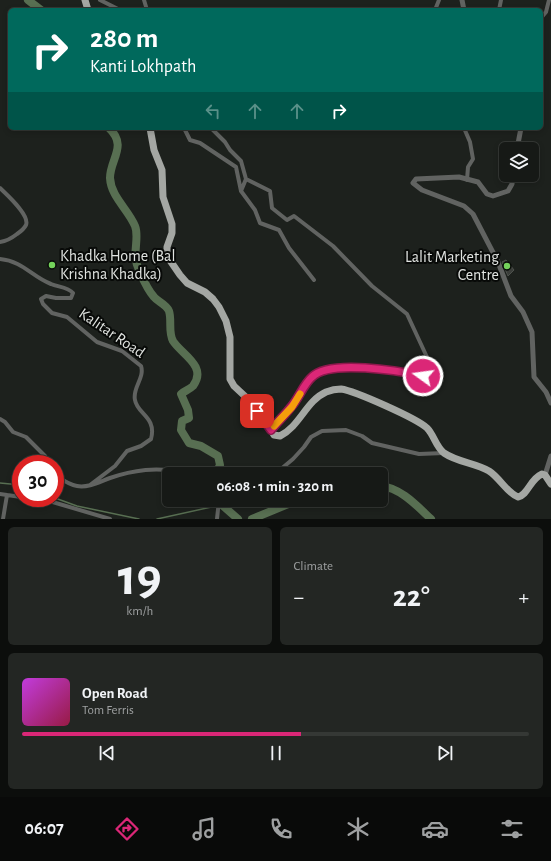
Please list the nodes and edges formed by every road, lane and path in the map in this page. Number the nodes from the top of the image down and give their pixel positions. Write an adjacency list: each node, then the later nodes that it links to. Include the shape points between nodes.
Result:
1 (100, 0): 3 (street)
2 (549, 0): 4 (street)
3 (116, 8)
4 (543, 16)
5 (150, 130): 21 (main road, via 154,150 162,170 163,197 172,224 167,256 187,283 205,292 220,307 230,337 230,379)
6 (185, 130): 15 (street, via 190,140 200,143 236,167)
7 (212, 130): 11 (street, via 241,161)
8 (465, 130): 12 (street, via 473,159 468,167)
9 (521, 130): 10 (street)
10 (518, 142)
11 (246, 179): 15 (street); 21 (street, via 270,191 272,208 287,220 294,216 316,232 372,286 407,314 431,368 423,376 378,368 338,368 318,372 312,376 292,407)
12 (467, 180): 13 (street, via 478,182 487,194 493,196 508,191); 19 (street, via 459,177 416,179 413,183 422,190 464,206 473,214 498,262 511,296 523,312 532,332 534,378 546,392)
13 (512, 182)
14 (0, 188): 16 (street, via 26,218 26,222 23,230)
15 (241, 191): 18 (street, via 256,210 260,223 279,230 289,248)
16 (0, 242)
17 (0, 259): 30 (street, Kalitar Road, via 19,264 44,281 70,289 73,293 71,298 46,296 41,299 43,304 52,313 66,317 97,342 122,351 141,366 141,375 134,394 140,409 148,417 151,439 126,451 115,466)
18 (314, 280)
19 (551, 403)
20 (0, 419): 23 (street, via 13,432 26,437)
21 (271, 430): 22 (main road, via 276,436 283,434 318,396 340,389 417,421 426,427)
22 (444, 453): 25 (street, via 419,454 372,443 346,430 322,431 311,437); 27 (main road, via 489,471 518,497 523,495 536,477)
23 (44, 455)
24 (551, 456): 27 (street)
25 (283, 467)
26 (162, 470): 30 (street, via 124,473)
27 (545, 475): 29 (main road)
28 (64, 480): 30 (street, via 76,486)
29 (551, 484)
30 (90, 485)
31 (0, 494): 32 (street)
32 (7, 496): 33 (street); 36 (street)
33 (12, 497)
34 (64, 505): 37 (street)
35 (219, 507): 38 (street)
36 (3, 519)
37 (110, 519)
38 (217, 519)

